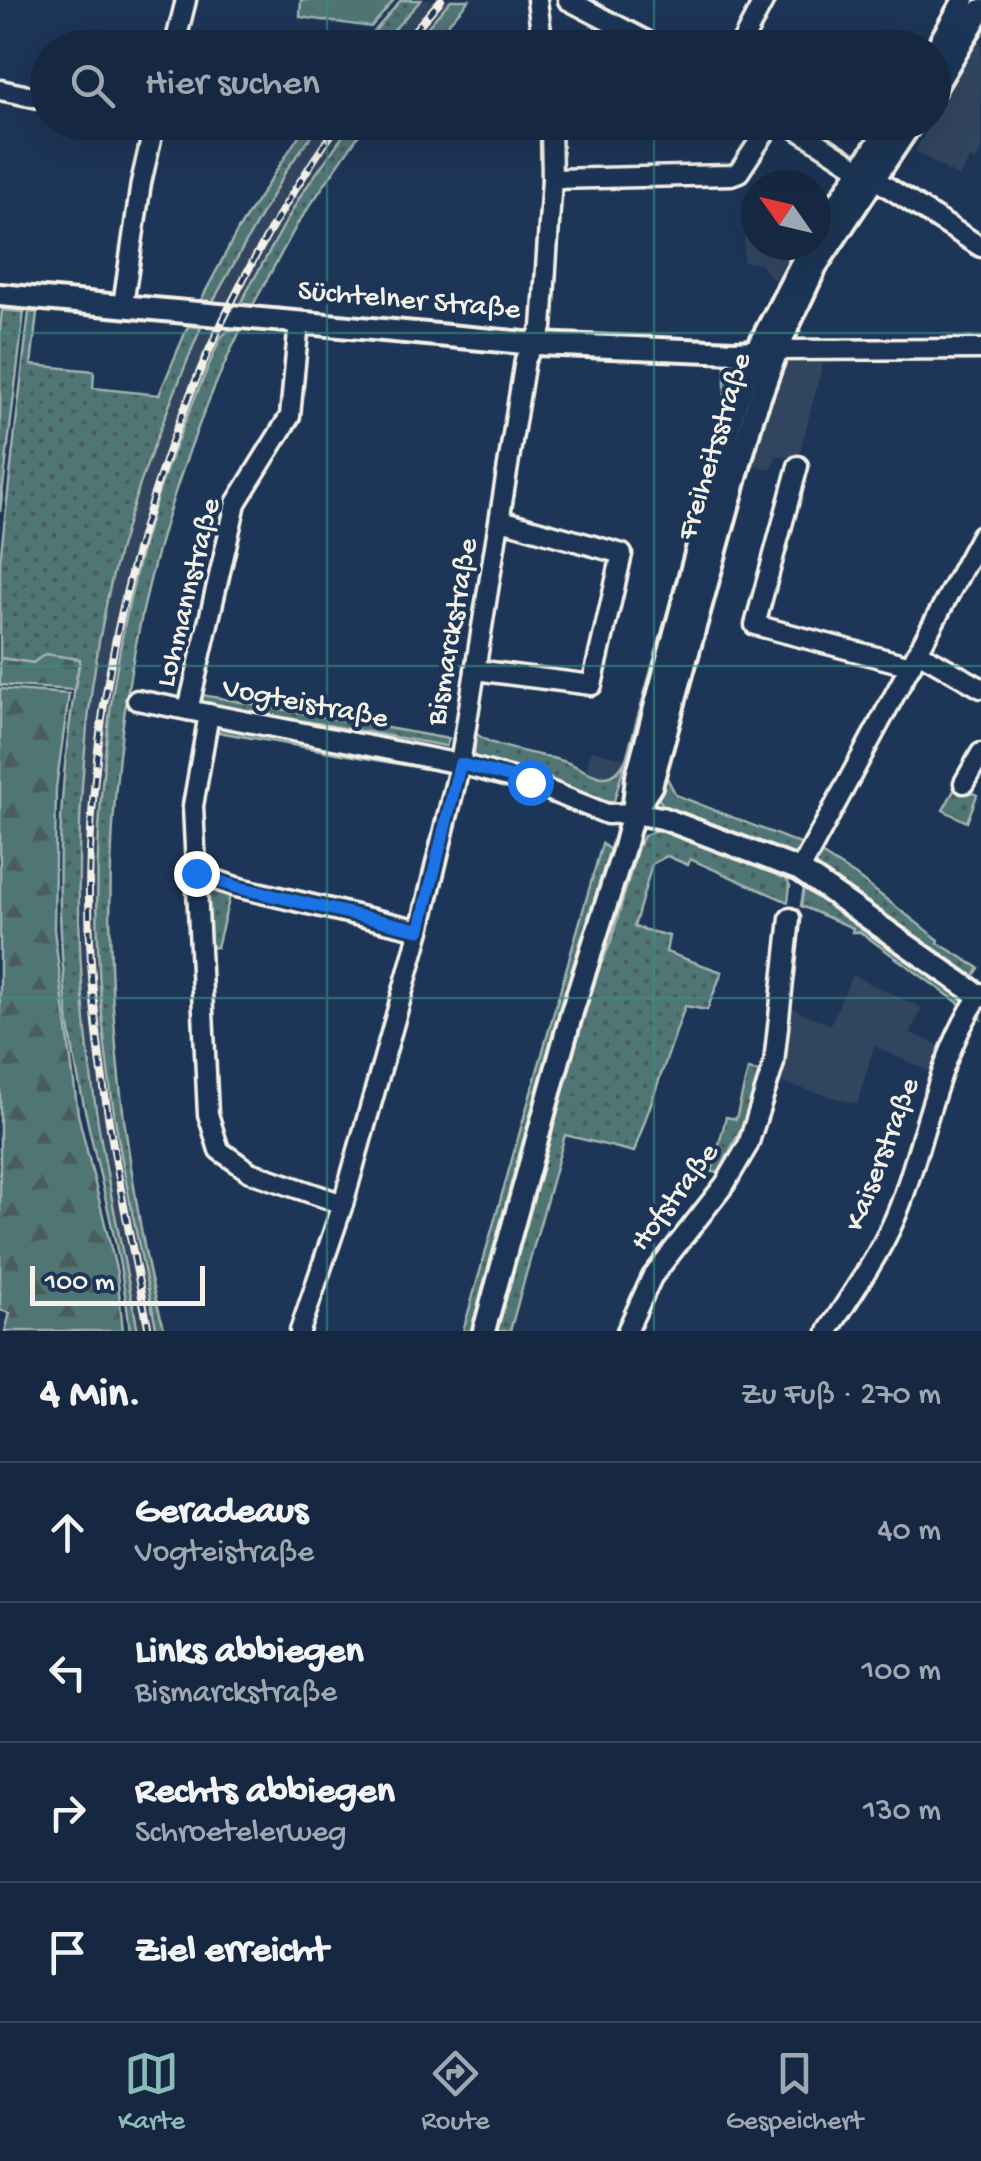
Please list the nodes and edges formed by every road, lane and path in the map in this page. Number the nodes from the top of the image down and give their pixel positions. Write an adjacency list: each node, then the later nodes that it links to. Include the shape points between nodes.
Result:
1 (186, 0): 7 (street)
2 (538, 0): 8 (street)
3 (568, 0): 9 (street)
4 (764, 0): 10 (street)
5 (964, 0): 11 (main road)
6 (981, 10): 12 (main road)
7 (178, 30)
8 (540, 30)
9 (626, 30)
10 (748, 30)
11 (947, 30)
12 (951, 60)
13 (0, 90): 14 (street)
14 (30, 96)
15 (150, 140): 27 (street)
16 (551, 140): 22 (street, Bismarckstraße)
17 (760, 140): 22 (street, via 732,176)
18 (814, 140): 21 (street)
19 (884, 140): 21 (main road, Freiheitsstraße)
20 (897, 140): 21 (main road, Freiheitsstraße)
21 (867, 175): 23 (main road, Freiheitsstraße); 24 (street); 31 (main road, Freiheitsstraße)
22 (552, 179): 29 (street, Bismarckstraße)
23 (831, 218)
24 (981, 246)
25 (804, 260): 31 (main road, Freiheitsstraße)
26 (0, 295): 27 (main road, Süchtelner Straße)
27 (124, 306): 28 (main road, Süchtelner Straße)
28 (299, 322): 29 (main road, Süchtelner Straße); 39 (street, Lohmannstraße, via 290,416 236,503)
29 (536, 344): 31 (main road, Süchtelner Straße); 33 (street, Bismarckstraße, via 525,360)
30 (981, 349): 31 (street, Süchtelner Straße)
31 (760, 351): 44 (main road, Freiheitsstraße, via 734,410 637,776); 44 (main road, Freiheitsstraße, via 754,416 651,786)
32 (798, 466): 35 (street, via 755,625)
33 (501, 520): 36 (street, Bismarckstraße); 36 (street, via 622,554 592,685)
34 (981, 535): 35 (street)
35 (914, 659): 37 (street); 45 (street)
36 (475, 670): 42 (street, Bismarckstraße)
37 (981, 688)
38 (137, 700): 39 (street, Vogteistraße)
39 (188, 710): 40 (street, Vogteistraße)
40 (208, 714): 42 (street, Vogteistraße); 46 (street, via 192,806)
41 (981, 753): 43 (street)
42 (460, 764): 44 (street, Vogteistraße, via 530,782 608,814); 48 (street, Bismarckstraße)
43 (964, 783)
44 (633, 813): 45 (main road); 52 (main road, Freiheitsstraße)
45 (800, 870): 49 (main road)
46 (196, 873): 48 (street); 50 (street, via 208,1114 219,1150 250,1172)
47 (790, 918): 53 (street, Hofstraße, via 774,1062 748,1145 652,1276)
48 (420, 930): 50 (street, Bismarckstraße)
49 (980, 995): 54 (street, Kaiserstraße, via 960,1028 900,1208)
50 (343, 1204): 51 (street, Bismarckstraße)
51 (300, 1331)
52 (484, 1331)
53 (627, 1331)
54 (828, 1331)

